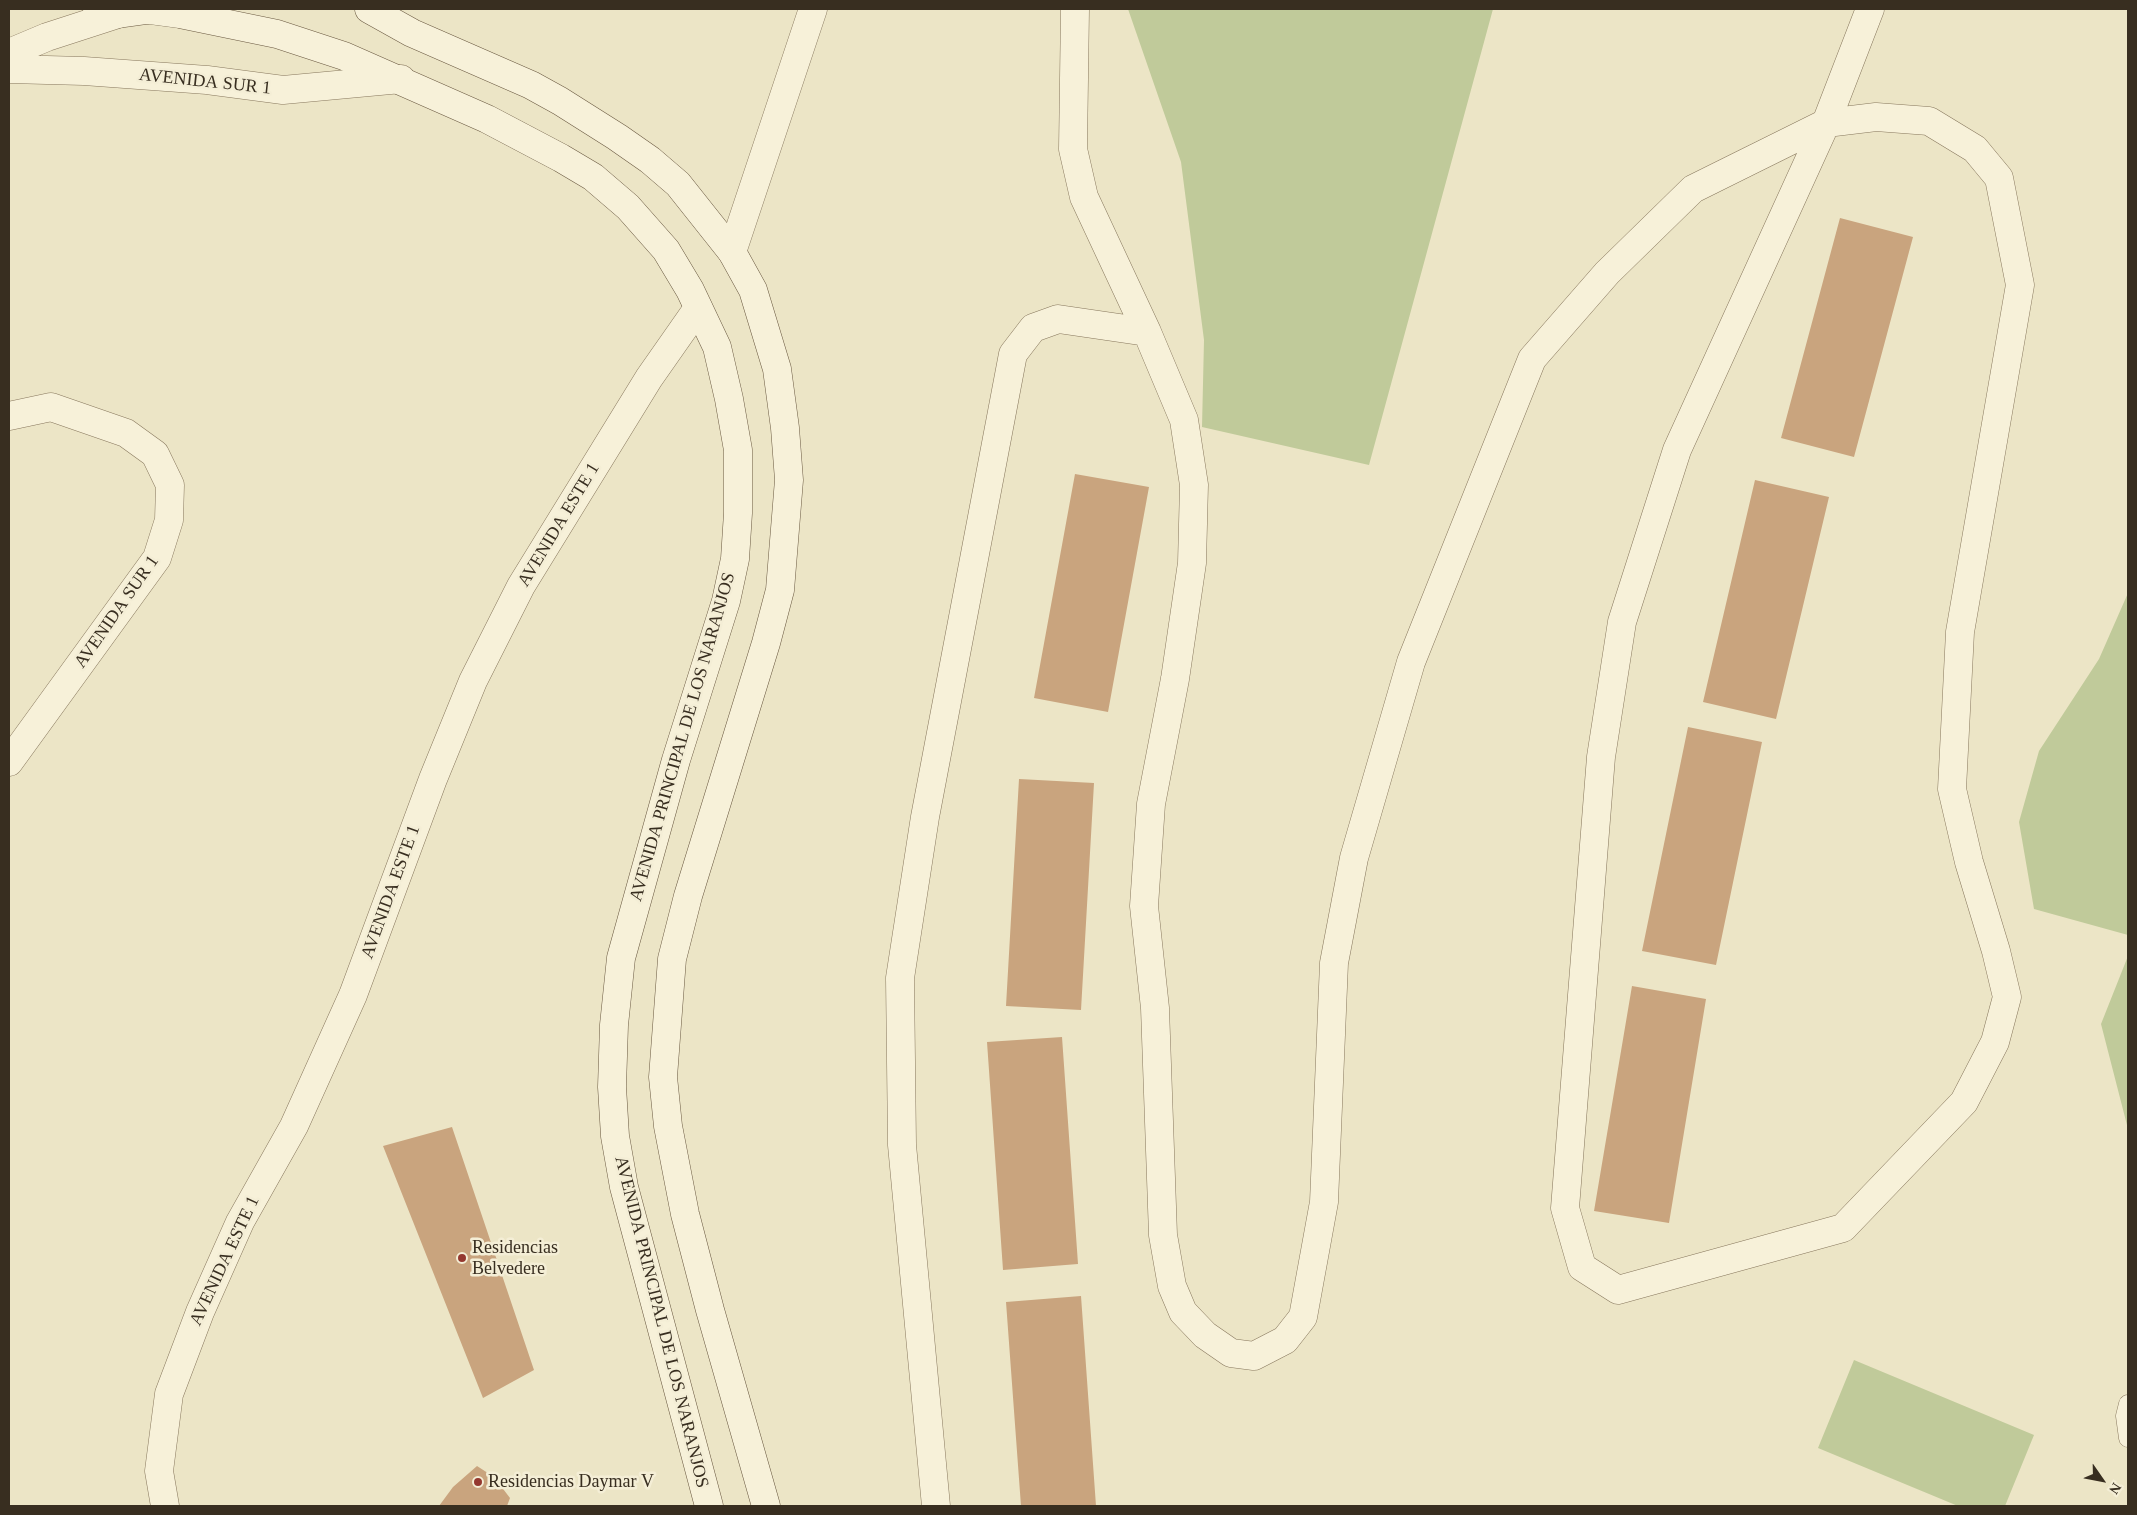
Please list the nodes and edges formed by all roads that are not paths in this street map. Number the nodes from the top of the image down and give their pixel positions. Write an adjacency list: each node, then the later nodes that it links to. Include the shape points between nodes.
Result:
1 (152, 9): 6 (street, AVENIDA PRINCIPAL DE LOS NARANJOS); 9 (street, AVENIDA PRINCIPAL DE LOS NARANJOS, via 277,34 344,56)
2 (369, 9): 11 (street, via 438,45 531,85 593,120 678,184)
3 (813, 9): 11 (street)
4 (1075, 9): 13 (street, via 1073,149 1084,197)
5 (1870, 9): 10 (street)
6 (108, 11): 7 (street)
7 (9, 53)
8 (9, 70): 9 (street, AVENIDA SUR 1, via 84,71 207,80 283,90)
9 (401, 80): 12 (street, AVENIDA PRINCIPAL DE LOS NARANJOS, via 487,119 594,177 628,207 666,250)
10 (1826, 123): 10 (street, via 1876,117 1929,120 1975,149 1999,178 2020,285 1960,632 1952,789 2007,997 1995,1042 1964,1102 1843,1228 1618,1290 1582,1267 1565,1208 1601,757 1622,622 1677,450); 13 (street, via 1693,189 1607,273 1532,358 1411,662 1354,858 1334,962 1324,1202 1303,1317 1285,1340 1254,1356 1231,1352 1205,1336 1183,1312 1172,1286 1163,1235 1155,1008 1144,906 1151,804 1175,679 1192,563 1194,485 1184,420)
11 (732, 252): 20 (street, via 753,290 777,369 788,480 785,533 780,590 672,959 663,1077 668,1126 685,1214)
12 (698, 308): 18 (street, AVENIDA ESTE 1, via 649,378 522,586 473,681 353,995 294,1126 240,1222 200,1312 169,1394 159,1471); 19 (street, AVENIDA PRINCIPAL DE LOS NARANJOS, via 717,347 738,450 735,559 726,601 676,760 621,958 612,1087 615,1136 624,1187)
13 (1147, 332): 21 (street, via 1058,319 1033,328 1013,354 924,817 900,978 902,1125)
14 (9, 416): 15 (street, AVENIDA SUR 1, via 52,407 126,433 155,454 170,485 170,520 157,558)
15 (9, 762)
16 (2128, 1404): 17 (lane, via 2125,1416)
17 (2128, 1438)
18 (165, 1506)
19 (709, 1506)
20 (766, 1506)
21 (936, 1506)

